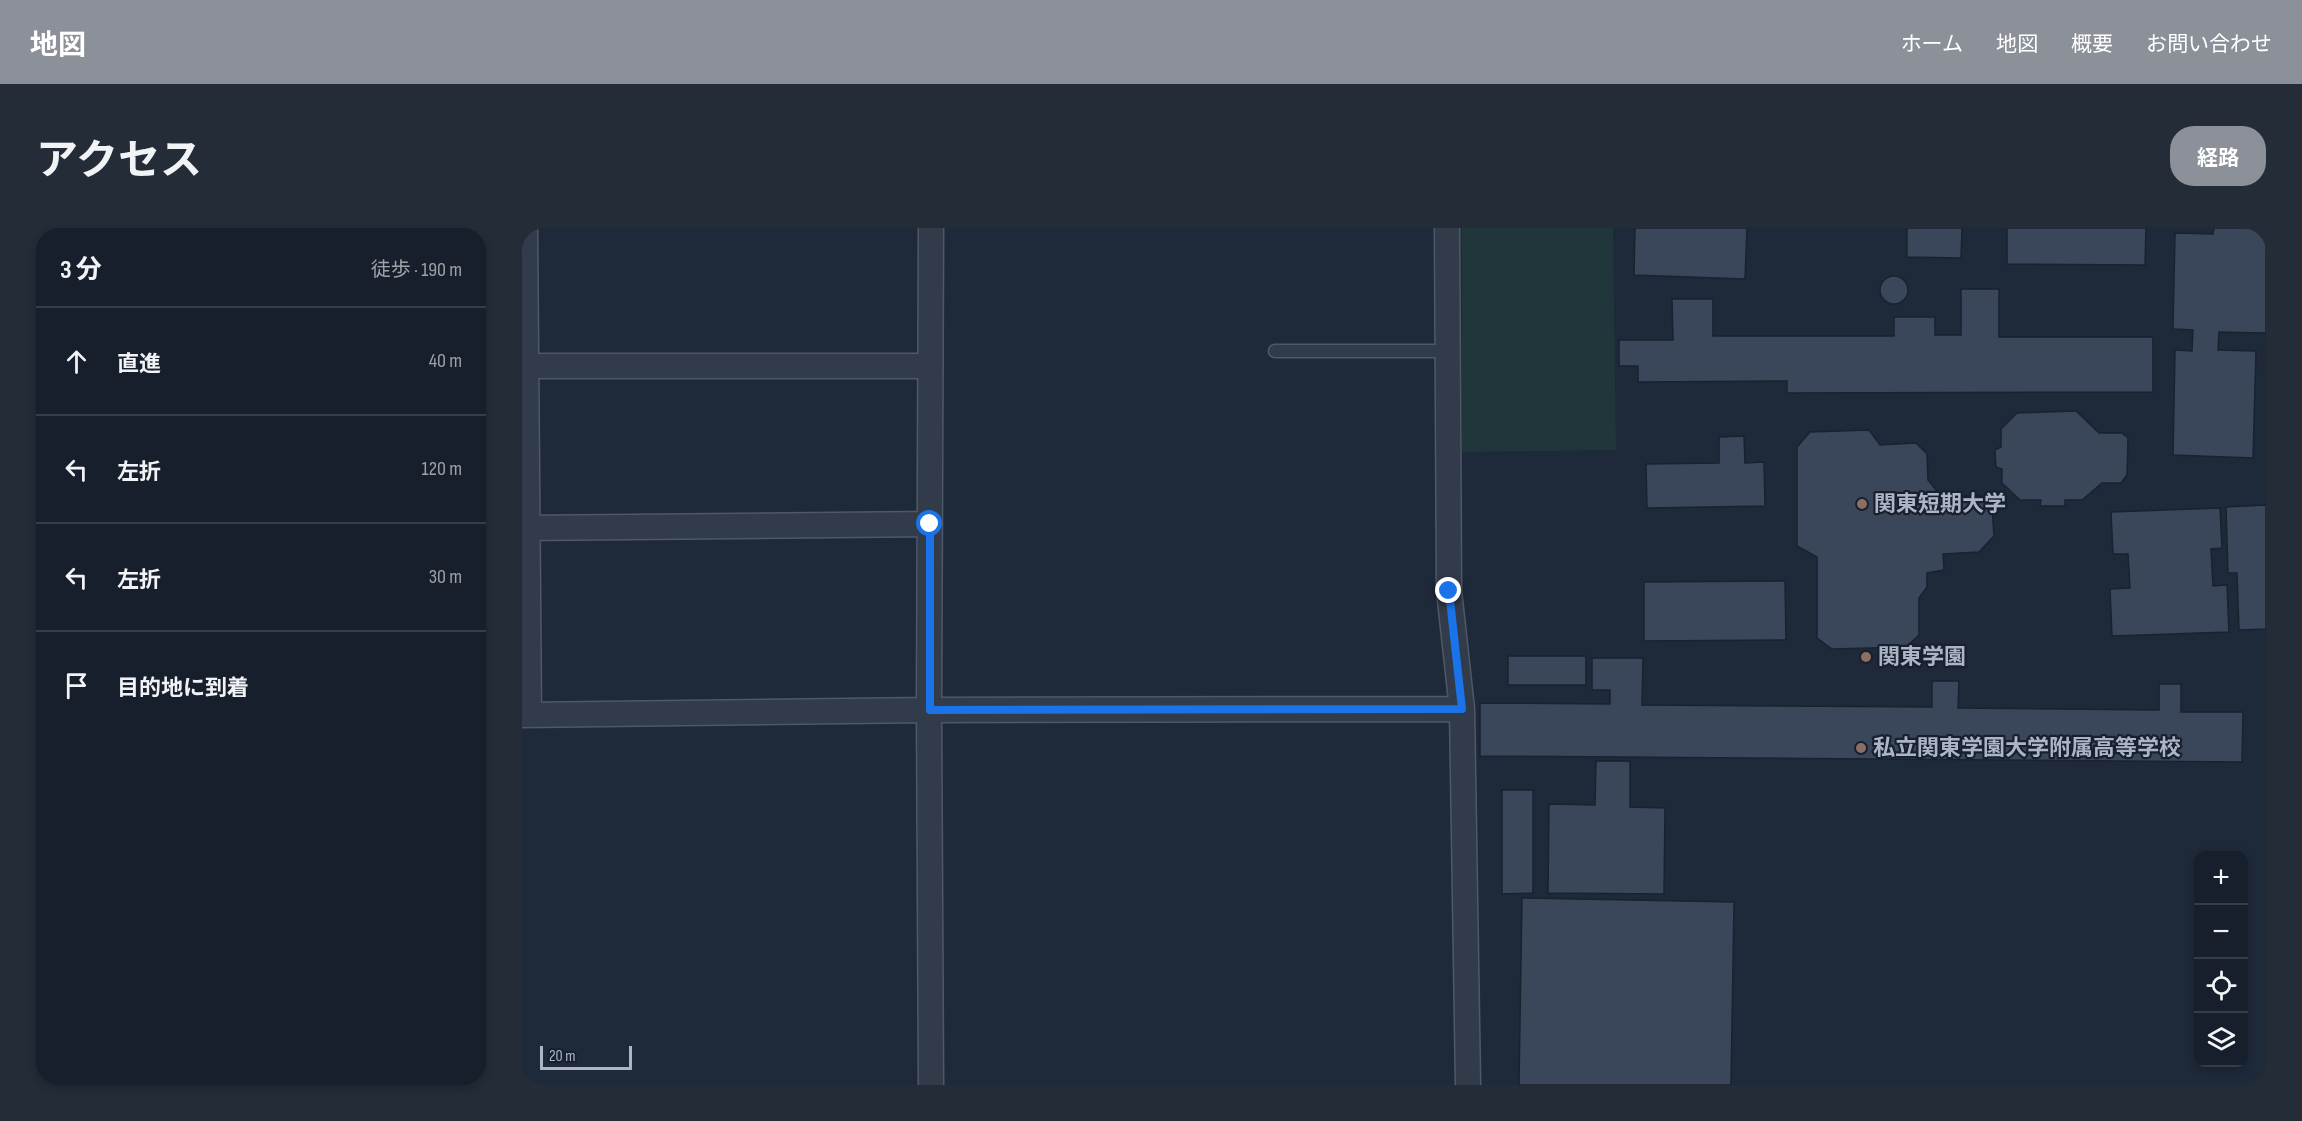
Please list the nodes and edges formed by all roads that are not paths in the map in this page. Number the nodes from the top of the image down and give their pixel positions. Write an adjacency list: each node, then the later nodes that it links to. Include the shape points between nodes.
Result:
1 (525, 228): 6 (street)
2 (931, 228): 7 (street)
3 (1447, 228): 5 (street)
4 (1275, 351): 5 (lane)
5 (1447, 351): 10 (street, via 1449,591)
6 (525, 366): 7 (street); 9 (street)
7 (930, 366): 8 (street)
8 (930, 524): 9 (street); 11 (street)
9 (524, 528): 12 (street)
10 (1462, 709): 11 (street); 14 (street)
11 (930, 710): 12 (street); 13 (street)
12 (526, 715)
13 (931, 1085)
14 (1468, 1085)

